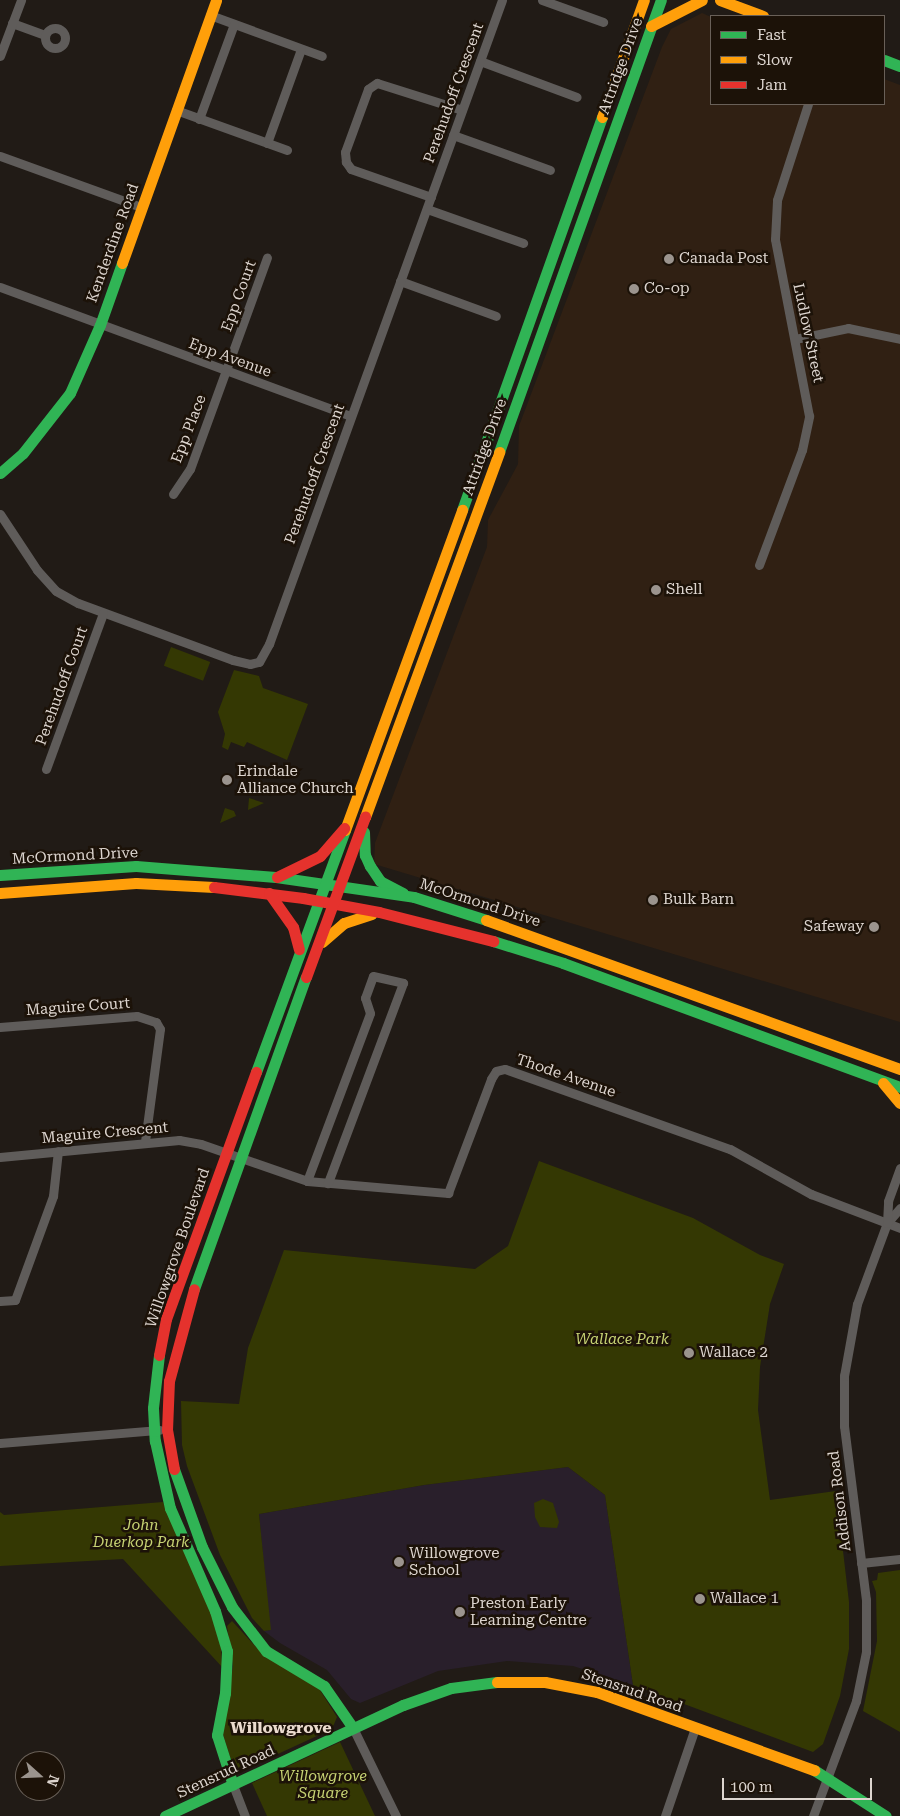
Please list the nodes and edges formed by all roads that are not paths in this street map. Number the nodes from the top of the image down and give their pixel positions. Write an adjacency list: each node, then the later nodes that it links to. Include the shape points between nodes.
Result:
1 (21, 0): 12 (street)
2 (216, 0): 9 (main road, Kenderdine Road)
3 (502, 0): 20 (street, Perehudoff Crescent)
4 (542, 0): 11 (street)
5 (661, 0): 14 (main road, Attridge Drive)
6 (702, 0): 14 (main road)
7 (720, 0): 10 (main road)
8 (640, 3): 52 (main road, Attridge Drive)
9 (210, 15): 13 (street); 24 (main road, Kenderdine Road)
10 (760, 15)
11 (603, 22)
12 (12, 23): 15 (street); 17 (street)
13 (234, 24): 16 (street); 26 (street)
14 (651, 26): 51 (main road, Attridge Drive)
15 (45, 35)
16 (301, 49): 18 (street); 28 (street)
17 (0, 56)
18 (322, 56)
19 (885, 60): 21 (main road)
20 (480, 61): 22 (street); 25 (street, Perehudoff Crescent)
21 (900, 66)
22 (577, 96)
23 (808, 105): 41 (street, Ludlow Street, via 779,192 775,238)
24 (176, 110): 26 (street); 33 (main road, Kenderdine Road)
25 (462, 110): 27 (street, Perehudoff Crescent); 32 (street, via 377,83 368,89 345,152 351,169)
26 (199, 119): 28 (street)
27 (453, 135): 31 (street); 32 (street, Perehudoff Crescent)
28 (267, 143): 29 (street)
29 (287, 150)
30 (0, 156): 33 (street)
31 (550, 170)
32 (431, 197): 34 (street, Perehudoff Crescent)
33 (141, 207): 40 (main road, Kenderdine Road)
34 (427, 209): 35 (street); 37 (street, Perehudoff Crescent)
35 (523, 243)
36 (267, 258): 43 (street, Epp Court)
37 (400, 281): 39 (street); 44 (street, Perehudoff Crescent)
38 (0, 287): 40 (street, Epp Avenue)
39 (496, 316)
40 (100, 325): 43 (street, Epp Avenue); 45 (main road, Kenderdine Road, via 70,393 23,453)
41 (794, 339): 42 (street, via 848,328); 48 (street, Ludlow Street, via 809,416 798,462)
42 (900, 339)
43 (226, 371): 44 (street, Epp Avenue); 46 (street, Epp Place, via 190,469)
44 (351, 416): 49 (street, Perehudoff Crescent, via 269,644 259,662 244,664)
45 (0, 473)
46 (173, 494)
47 (0, 514): 49 (street, Perehudoff Crescent, via 37,570 56,591)
48 (759, 565)
49 (103, 613): 50 (street, Perehudoff Court)
50 (46, 769)
51 (364, 822): 56 (main road, Attridge Drive); 59 (main road, via 364,843 370,866 380,880)
52 (344, 828): 54 (main road, via 320,856); 55 (main road, Attridge Drive)
53 (0, 875): 54 (main road, McOrmond Drive, via 136,866)
54 (276, 877): 55 (main road, McOrmond Drive)
55 (324, 886): 56 (main road, McOrmond Drive); 60 (main road, Attridge Drive)
56 (341, 888): 59 (main road, McOrmond Drive); 61 (main road, Attridge Drive)
57 (0, 892): 58 (main road, McOrmond Drive, via 136,883)
58 (269, 893): 60 (main road, McOrmond Drive); 63 (main road, via 294,927)
59 (414, 897): 65 (main road, McOrmond Drive, via 534,936)
60 (318, 900): 61 (main road, McOrmond Drive); 63 (main road, Willowgrove Boulevard)
61 (335, 904): 62 (main road, McOrmond Drive); 64 (main road, Willowgrove Boulevard)
62 (379, 912): 64 (main road, via 358,917 337,928); 66 (main road, McOrmond Drive, via 472,935)
63 (299, 950): 76 (main road, Willowgrove Boulevard)
64 (315, 952): 78 (main road, Willowgrove Boulevard)
65 (667, 985): 66 (main road); 69 (main road, McOrmond Drive)
66 (636, 991): 71 (main road, McOrmond Drive)
67 (0, 1026): 74 (street, Maguire Court, via 137,1016 156,1022 160,1029)
68 (900, 1062): 69 (main road)
69 (884, 1063): 70 (main road, McOrmond Drive)
70 (900, 1069)
71 (880, 1080): 72 (main road, McOrmond Drive); 73 (main road)
72 (900, 1087)
73 (900, 1103)
74 (145, 1141): 75 (street, Maguire Crescent); 76 (street, Maguire Crescent, via 179,1140)
75 (58, 1151): 77 (street, Maguire Crescent); 85 (street, via 54,1196 15,1300)
76 (227, 1152): 78 (street, Maguire Crescent); 86 (main road, Willowgrove Boulevard, via 166,1319 155,1372)
77 (0, 1157)
78 (240, 1157): 80 (street, Thode Avenue); 87 (main road, Willowgrove Boulevard, via 176,1347 169,1381)
79 (900, 1168): 83 (street, Addison Road, via 888,1201)
80 (307, 1181): 81 (street, Thode Avenue); 81 (street, via 370,1013 365,998 373,976 402,983)
81 (328, 1184): 83 (street, Thode Avenue, via 448,1193 491,1079 496,1072 505,1069 730,1149 811,1194)
82 (900, 1208): 83 (street, Addison Road)
83 (887, 1223): 84 (street); 90 (street, Addison Road, via 857,1304 844,1376 844,1426)
84 (900, 1228)
85 (0, 1301)
86 (154, 1430): 87 (street); 88 (street); 94 (main road, Willowgrove Boulevard, via 170,1508 215,1611 225,1643 228,1668 217,1735)
87 (168, 1430): 91 (main road, Willowgrove Boulevard, via 175,1475 185,1506 238,1617 266,1651 324,1686)
88 (0, 1443)
89 (900, 1559): 90 (street)
90 (861, 1564): 93 (street, Addison Road, via 867,1630 863,1674)
91 (353, 1728): 92 (main road, Stensrud Road, via 451,1688 507,1681 582,1688); 94 (main road, Stensrud Road); 97 (street)
92 (695, 1728): 93 (main road, Stensrud Road); 98 (street)
93 (828, 1777): 99 (street, Addison Road); 100 (main road, Stensrud Road)
94 (233, 1784): 95 (main road, Stensrud Road); 96 (street)
95 (165, 1816)
96 (245, 1816)
97 (396, 1816)
98 (665, 1816)
99 (814, 1816)
100 (886, 1816)

